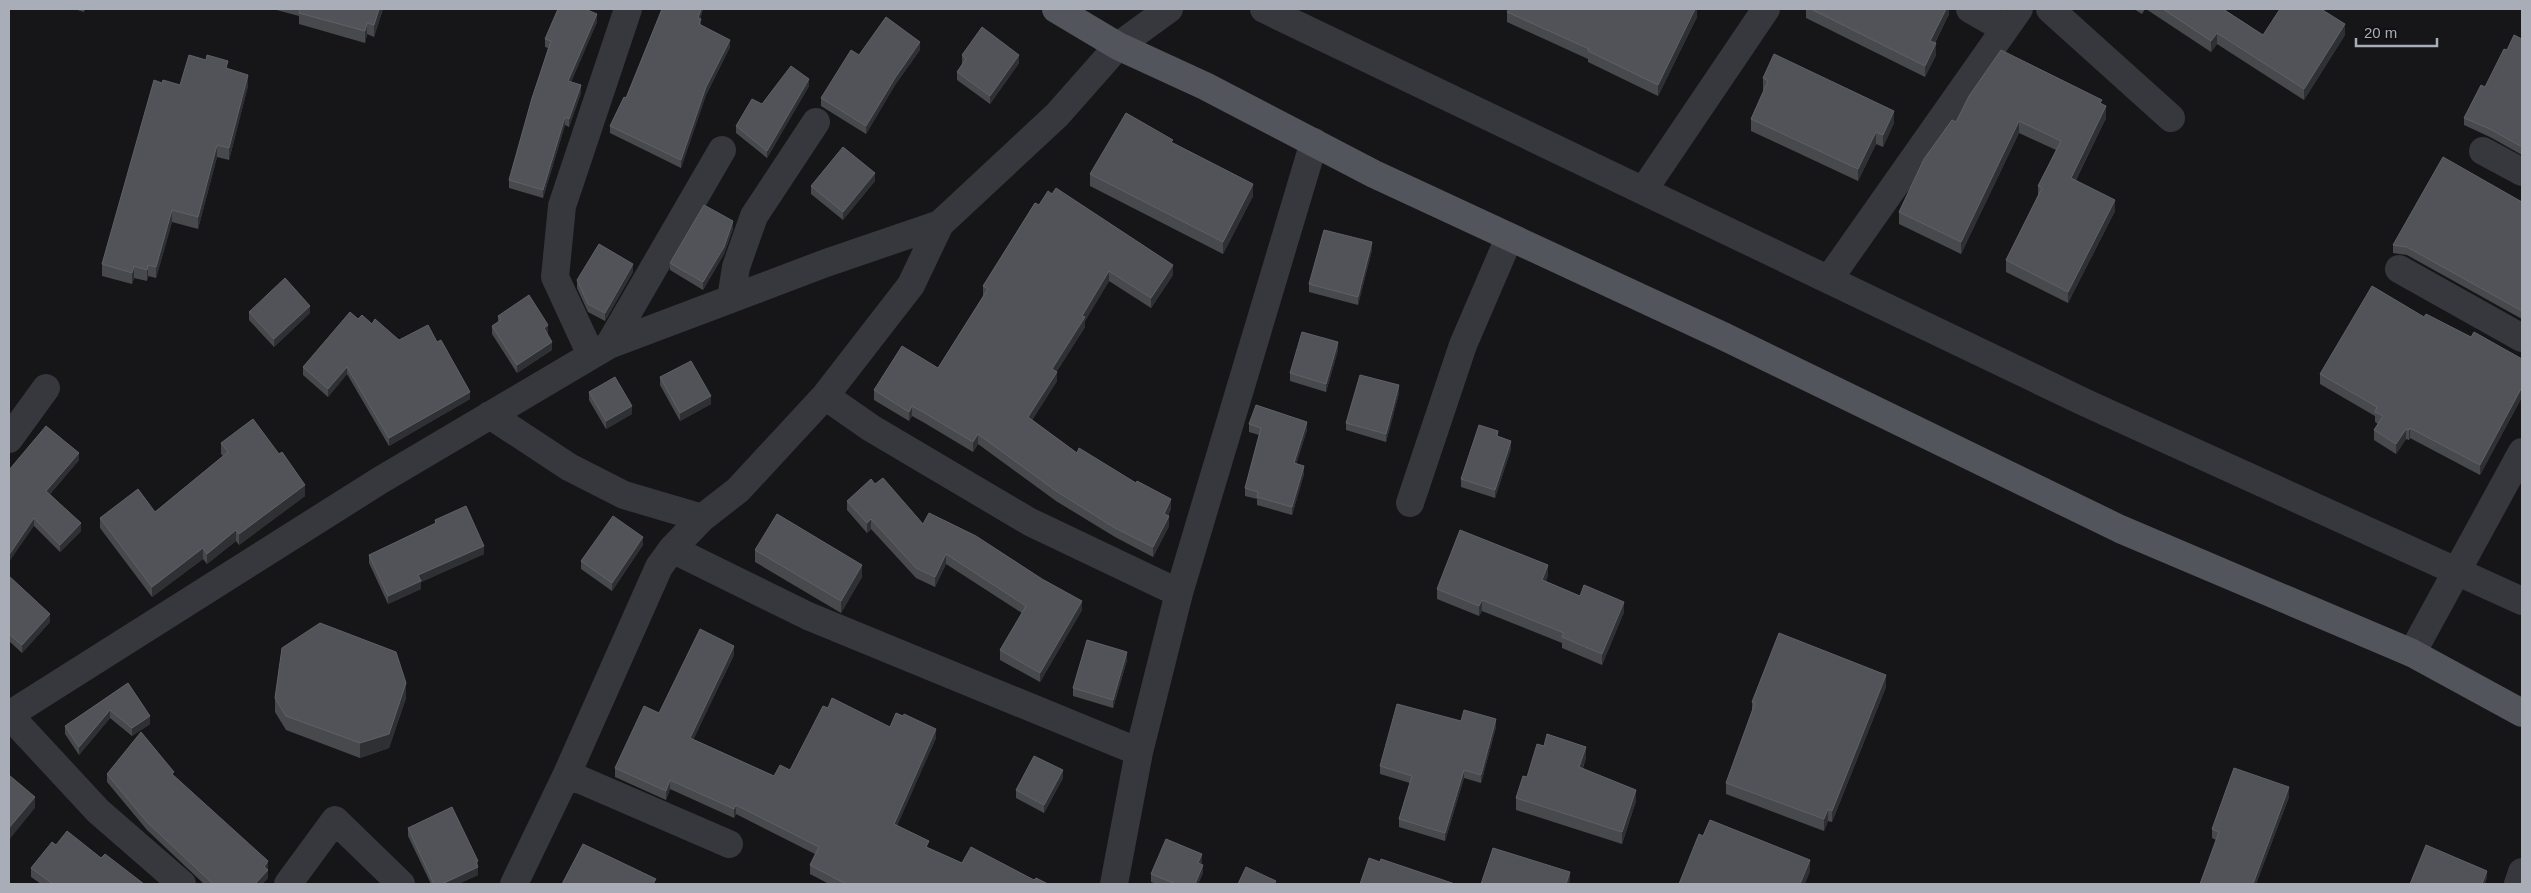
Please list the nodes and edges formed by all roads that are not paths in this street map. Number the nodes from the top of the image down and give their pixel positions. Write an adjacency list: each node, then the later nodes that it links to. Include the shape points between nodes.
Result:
1 (628, 9): 23 (street, via 562,206 555,277)
2 (1056, 9): 9 (main road)
3 (1169, 9): 9 (street)
4 (1264, 9): 16 (street)
5 (1766, 9): 16 (street)
6 (1970, 9): 8 (street)
7 (2050, 9): 10 (street)
8 (2012, 19): 20 (street)
9 (1118, 46): 12 (main road); 17 (street, via 1057,115)
10 (2171, 118)
11 (816, 122): 21 (street, via 754,216 736,267)
12 (1314, 142): 18 (main road); 33 (street)
13 (722, 150): 23 (street)
14 (2483, 151): 15 (street)
15 (2522, 172)
16 (1643, 190): 20 (street)
17 (940, 224): 21 (street); 25 (street, via 911,286)
18 (1509, 238): 29 (street, via 1463,345); 35 (main road, via 1724,336 2120,529)
19 (2400, 269): 22 (street)
20 (1829, 280): 32 (street, via 2086,403)
21 (731, 299): 23 (street)
22 (2522, 338)
23 (600, 350): 26 (street)
24 (46, 388): 27 (street)
25 (825, 396): 30 (street, via 738,490); 33 (street, via 871,428 1030,522)
26 (490, 415): 30 (street, via 569,467 624,495); 37 (street, via 239,567)
27 (9, 439)
28 (2522, 452): 32 (street)
29 (1410, 502)
30 (702, 518): 31 (street)
31 (672, 549): 38 (street, via 808,616); 39 (street, via 651,584)
32 (2458, 570): 34 (street); 35 (street)
33 (1179, 593): 38 (street)
34 (2522, 601)
35 (2412, 653): 36 (main road)
36 (2522, 713)
37 (9, 715): 42 (street, via 98,811)
38 (1139, 752): 46 (street)
39 (567, 774): 40 (street); 45 (street)
40 (728, 844)
41 (2522, 872): 47 (street)
42 (182, 884)
43 (288, 884): 44 (street, via 335,820)
44 (401, 884)
45 (514, 884)
46 (1114, 884)
47 (2518, 884)

